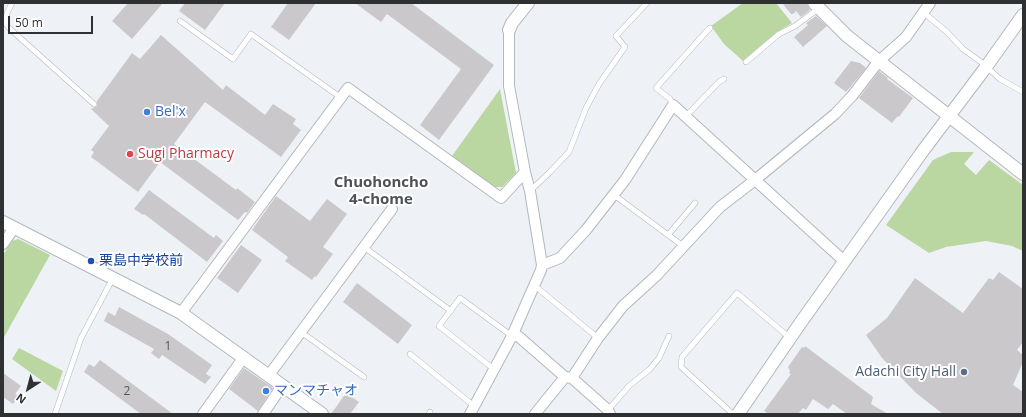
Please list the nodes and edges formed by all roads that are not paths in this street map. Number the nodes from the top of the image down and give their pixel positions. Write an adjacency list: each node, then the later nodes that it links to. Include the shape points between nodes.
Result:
1 (12, 3): 17 (lane, via 6,19 10,29)
2 (528, 3): 10 (street)
3 (647, 3): 24 (lane, via 616,36 626,47 599,84 586,108 569,152)
4 (930, 3): 6 (street)
5 (817, 6): 11 (street, via 847,36); 12 (lane, via 795,26 779,34)
6 (923, 12): 11 (street, via 906,37); 13 (lane)
7 (1023, 15): 13 (street)
8 (180, 21): 16 (lane, via 233,59 251,34)
9 (710, 28): 18 (lane, via 656,88 670,99)
10 (508, 30): 21 (street, via 509,86)
11 (879, 61): 20 (street); 23 (street, via 835,114)
12 (746, 62)
13 (986, 67): 15 (lane, via 1000,79); 20 (street)
14 (724, 79): 19 (lane)
15 (1023, 92)
16 (340, 97): 21 (street, via 348,88 501,198); 39 (street)
17 (94, 104)
18 (673, 105): 19 (street); 25 (street)
19 (686, 116): 23 (street)
20 (949, 116): 22 (street); 34 (street)
21 (525, 172): 24 (street)
22 (1023, 174)
23 (755, 180): 33 (street, via 720,207); 34 (street)
24 (530, 190): 35 (street)
25 (614, 195): 30 (lane); 35 (street, via 560,258)
26 (695, 203): 30 (lane)
27 (392, 209): 32 (street)
28 (3, 222): 29 (street)
29 (14, 228): 31 (street); 36 (street)
30 (668, 235): 33 (lane)
31 (3, 244)
32 (364, 247): 38 (lane); 40 (street)
33 (684, 247): 43 (street, via 623,306)
34 (844, 261): 44 (street)
35 (542, 265): 37 (street)
36 (113, 278): 39 (street); 54 (lane, via 81,338)
37 (535, 286): 41 (street); 43 (lane)
38 (450, 311): 41 (lane, via 460,298); 47 (lane, via 439,326)
39 (181, 313): 46 (street)
40 (301, 332): 48 (street); 49 (lane)
41 (512, 336): 47 (street); 50 (street, via 518,336)
42 (669, 336): 53 (lane, via 659,358 629,386)
43 (598, 338): 50 (street)
44 (790, 338): 59 (lane, via 737,293 682,357 681,367); 60 (street)
45 (410, 354): 52 (lane)
46 (244, 357): 48 (street); 55 (street)
47 (495, 370): 52 (street)
48 (269, 375): 51 (street)
49 (364, 377)
50 (569, 378): 53 (street); 58 (street)
51 (282, 386): 56 (street); 57 (street)
52 (472, 410)
53 (609, 412)
54 (55, 414)
55 (203, 414)
56 (263, 414)
57 (322, 414)
58 (535, 414)
59 (733, 414)
60 (738, 414)

